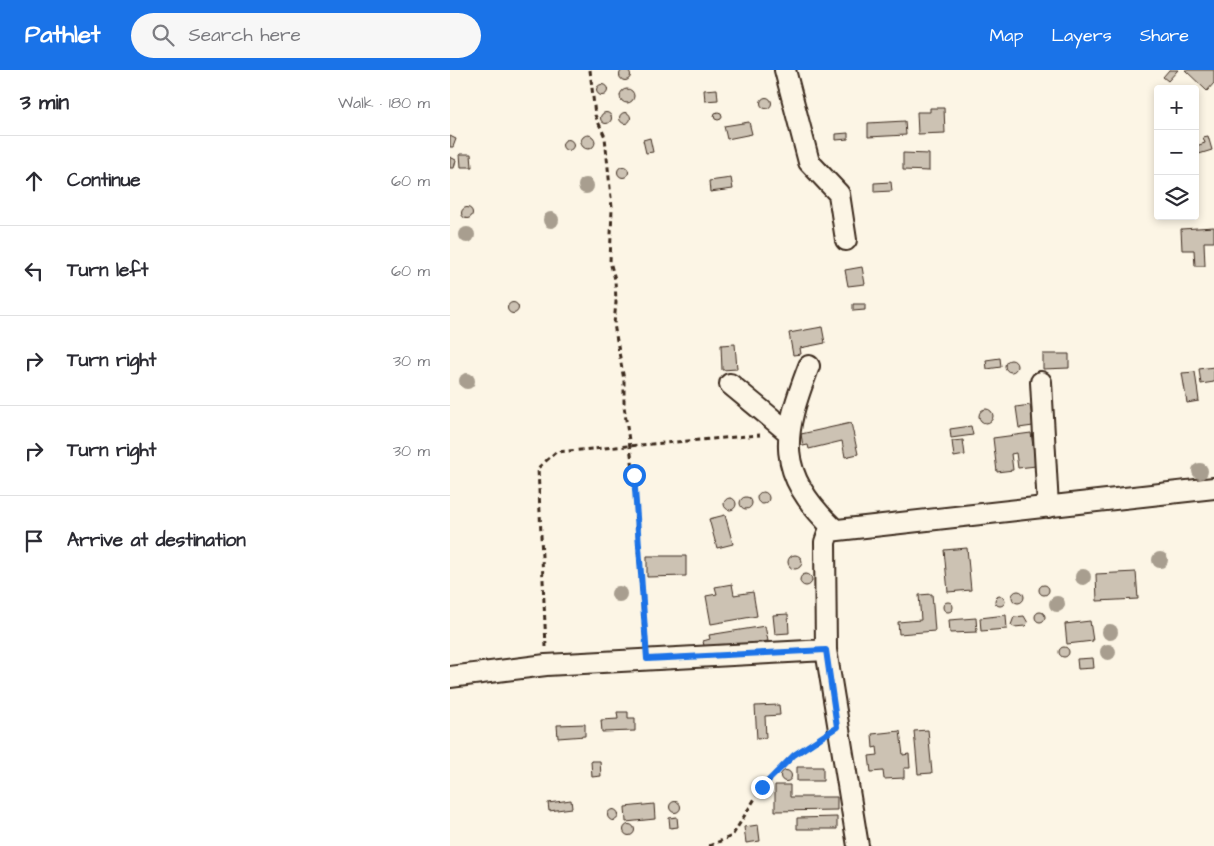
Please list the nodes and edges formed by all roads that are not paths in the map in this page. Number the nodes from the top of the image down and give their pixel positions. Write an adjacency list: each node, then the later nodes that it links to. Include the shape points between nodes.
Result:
1 (785, 70): 2 (street, via 809,162 839,194)
2 (846, 240)
3 (809, 366): 6 (street)
4 (1041, 382): 8 (street)
5 (730, 384): 6 (street)
6 (788, 432): 9 (street, via 792,465 799,484 815,511)
7 (1214, 488): 8 (street)
8 (1048, 507): 9 (street)
9 (834, 529): 10 (street, via 826,535 825,542)
10 (826, 650): 11 (street, via 546,665); 12 (street)
11 (450, 677)
12 (858, 846)

